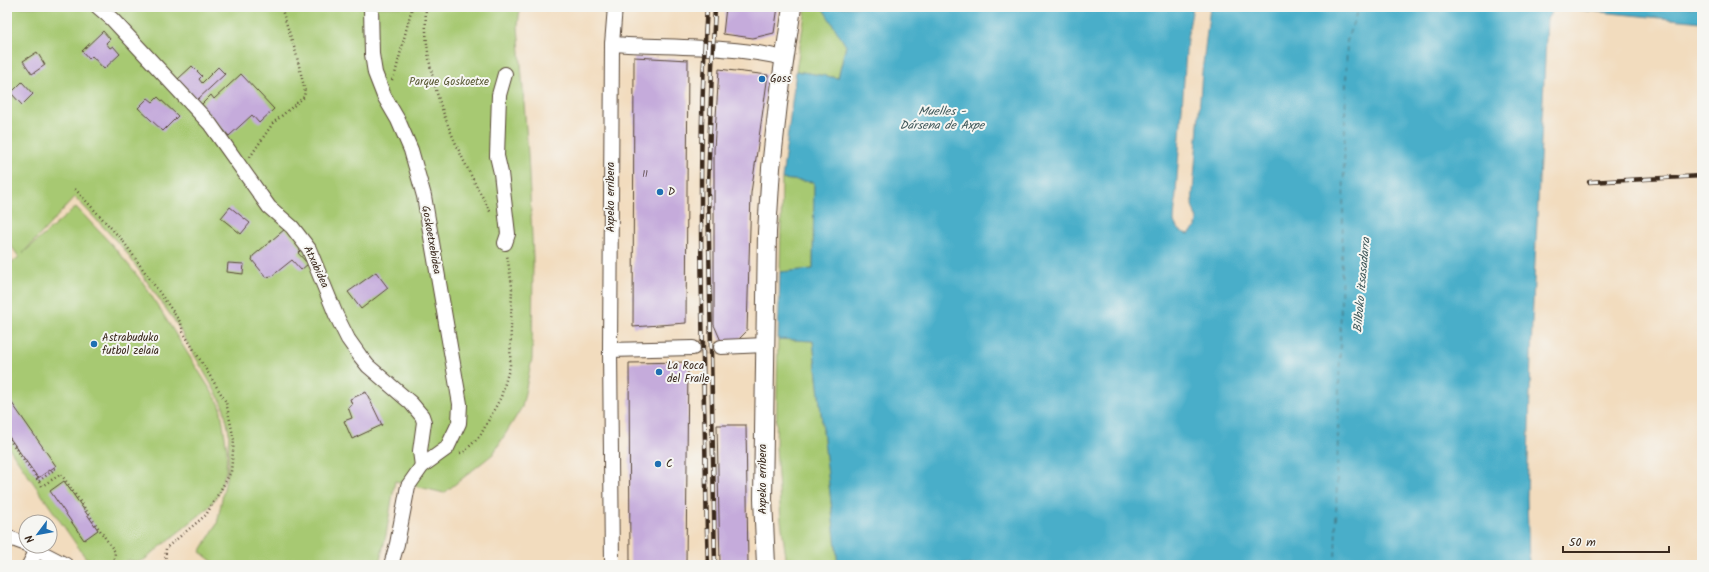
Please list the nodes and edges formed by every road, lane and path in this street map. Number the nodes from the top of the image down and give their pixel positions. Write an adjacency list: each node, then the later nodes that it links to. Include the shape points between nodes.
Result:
1 (98, 7): 12 (street, Atxabidea, via 210,124)
2 (281, 7): 12 (path, via 304,83 304,97 274,123)
3 (372, 7): 11 (street, Goskoetxebidea, via 374,73)
4 (412, 7): 11 (path, via 395,74)
5 (426, 7): 14 (path, via 425,26 430,69 446,121)
6 (615, 7): 8 (street, Axpeko erribera)
7 (792, 7): 9 (main road, Axpeko erribera)
8 (612, 44): 9 (street, via 734,51); 19 (street, Axpeko erribera)
9 (784, 58): 16 (main road, Axpeko erribera, via 771,168)
10 (504, 74): 15 (street, via 499,95 497,156 508,234)
11 (384, 96): 22 (street, Goskoetxebidea, via 411,150 424,196 460,404 459,423 447,448)
12 (243, 169): 22 (street, Atxabidea, via 269,207 292,227 309,249 336,315 360,356 422,416)
13 (75, 189): 32 (path, via 123,241 180,323 226,402 234,440 231,472 206,515 166,548)
14 (494, 219)
15 (505, 243): 21 (path, via 512,286 510,366 501,397 480,436 464,452)
16 (765, 345): 17 (street); 35 (main road, Axpeko erribera, via 763,499)
17 (721, 347)
18 (693, 348): 19 (street)
19 (610, 350): 34 (street, Axpeko erribera)
20 (7, 436): 24 (path)
21 (457, 454)
22 (422, 466): 33 (street, via 408,486)
23 (53, 468): 24 (path)
24 (39, 481): 31 (path, via 42,486 61,474 115,552)
25 (7, 537): 26 (street)
26 (18, 542)
27 (30, 554): 29 (street)
28 (45, 554): 30 (street)
29 (29, 565)
30 (66, 565)
31 (114, 565)
32 (166, 565)
33 (391, 565)
34 (612, 565)
35 (766, 565)

